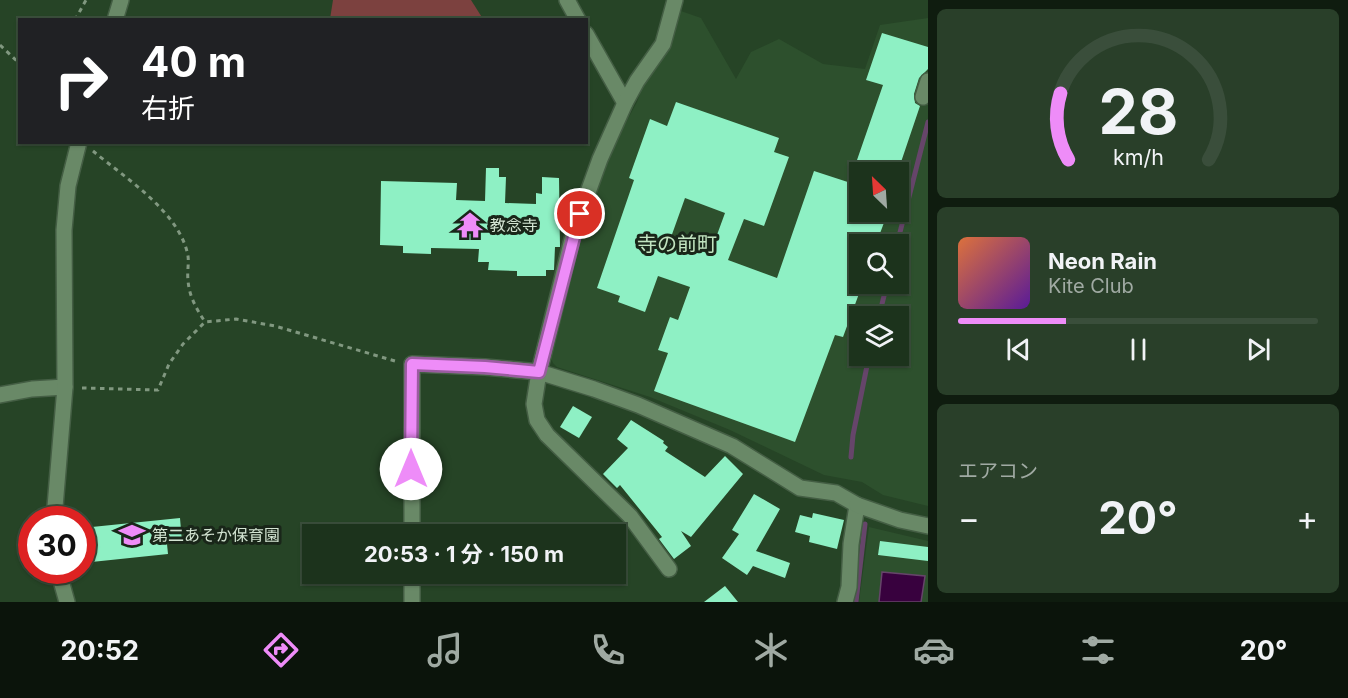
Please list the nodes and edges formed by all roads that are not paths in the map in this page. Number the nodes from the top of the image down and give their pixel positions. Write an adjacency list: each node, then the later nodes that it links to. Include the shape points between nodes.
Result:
1 (121, 0): 4 (street)
2 (567, 0): 5 (street)
3 (675, 0): 9 (street, via 663,44)
4 (116, 18)
5 (577, 18)
6 (588, 38): 9 (street)
7 (928, 81): 8 (street)
8 (923, 97)
9 (625, 103): 11 (street, via 574,231)
10 (85, 146): 12 (street, via 68,186 64,230)
11 (539, 372): 14 (street, via 638,405 732,446 800,488 836,493); 16 (street, via 412,364); 18 (street, via 534,404 537,420 547,435 630,516)
12 (65, 387): 13 (street); 15 (street)
13 (0, 395)
14 (857, 505): 17 (street); 23 (street)
15 (55, 506)
16 (412, 524)
17 (928, 526)
18 (669, 569)
19 (62, 584): 21 (street)
20 (412, 584): 22 (street)
21 (67, 602)
22 (412, 602)
23 (845, 602)

